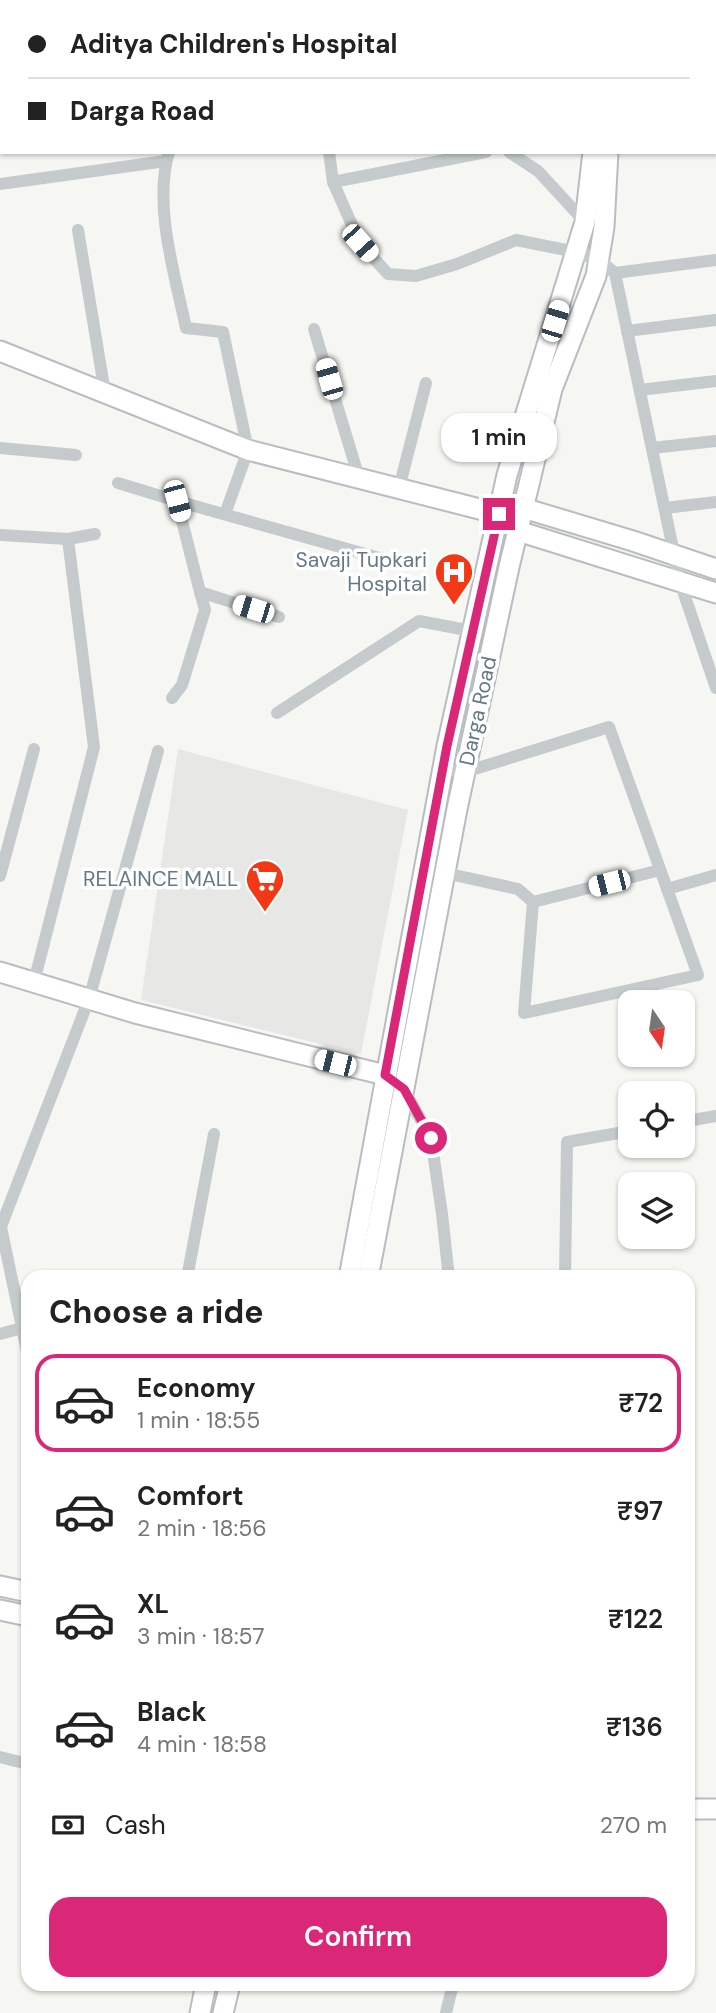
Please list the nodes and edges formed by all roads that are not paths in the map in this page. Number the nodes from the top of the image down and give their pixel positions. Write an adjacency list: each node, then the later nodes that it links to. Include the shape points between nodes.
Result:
1 (329, 154): 7 (street)
2 (476, 154): 7 (street)
3 (512, 154): 9 (street, via 538,172)
4 (593, 154): 9 (main road, Darga Road)
5 (608, 154): 12 (main road, Darga Road)
6 (167, 157): 8 (street); 26 (street, via 164,218 186,328 223,332)
7 (333, 182): 11 (street, via 360,243 388,274 416,276 516,240)
8 (0, 184)
9 (585, 222): 11 (main road, Darga Road)
10 (78, 230): 22 (street)
11 (576, 252): 12 (street); 36 (main road, Darga Road)
12 (599, 260): 14 (street); 33 (main road, Darga Road, via 552,389)
13 (716, 260): 14 (street)
14 (615, 273): 17 (street)
15 (716, 320): 17 (street)
16 (314, 329): 28 (street)
17 (627, 331): 21 (street)
18 (0, 351): 22 (main road)
19 (716, 381): 21 (street)
20 (426, 383): 30 (street)
21 (639, 390): 25 (street)
22 (105, 393): 26 (main road)
23 (716, 441): 25 (street)
24 (0, 447): 27 (street)
25 (652, 448): 34 (street)
26 (247, 450): 28 (main road); 35 (street)
27 (76, 455)
28 (359, 478): 30 (main road)
29 (118, 483): 31 (street)
30 (399, 488): 36 (main road)
31 (177, 501): 35 (street); 45 (street)
32 (716, 502): 34 (street)
33 (523, 508): 36 (main road); 37 (main road, Darga Road); 41 (main road)
34 (665, 508): 41 (street)
35 (225, 514): 42 (street)
36 (499, 514): 37 (main road); 48 (main road, Darga Road)
37 (518, 531): 44 (main road); 55 (main road, Darga Road)
38 (95, 534): 40 (street)
39 (0, 536): 40 (street)
40 (68, 538): 63 (street, via 94,747)
41 (674, 555): 43 (main road); 44 (street)
42 (383, 559)
43 (716, 569)
44 (680, 582): 46 (main road); 49 (street)
45 (200, 592): 47 (street); 50 (street, via 205,610 182,685)
46 (716, 593)
47 (279, 617)
48 (472, 631): 51 (street, via 419,621); 54 (main road, Darga Road)
49 (716, 688)
50 (172, 698)
51 (278, 713)
52 (34, 749): 59 (street)
53 (158, 751): 64 (street)
54 (443, 769): 55 (street); 65 (main road, Darga Road)
55 (465, 772): 56 (street, via 609,727); 57 (main road, Darga Road)
56 (660, 870): 60 (street); 61 (street)
57 (445, 873): 61 (street, via 519,889); 66 (main road, Darga Road)
58 (716, 875): 60 (street)
59 (0, 876)
60 (667, 889): 61 (street, via 698,975 524,1013)
61 (533, 902)
62 (0, 972): 63 (main road)
63 (34, 982): 64 (main road)
64 (89, 999): 65 (main road); 71 (street)
65 (385, 1075): 66 (street); 73 (main road, Darga Road)
66 (404, 1089): 74 (main road, Darga Road); 75 (street, via 431,1138)
67 (716, 1116): 68 (street)
68 (695, 1120)
69 (618, 1133): 76 (street, via 567,1142)
70 (214, 1134): 72 (street)
71 (0, 1228): 77 (street)
72 (188, 1270)
73 (350, 1270)
74 (370, 1270)
75 (448, 1270)
76 (565, 1270)
77 (21, 1323)
78 (21, 1328): 79 (street)
79 (0, 1334)
80 (0, 1586): 81 (main road)
81 (21, 1590)
82 (0, 1610): 83 (main road)
83 (21, 1614)
84 (0, 1757): 85 (street)
85 (21, 1762)
86 (695, 1809): 87 (main road)
87 (716, 1809)
88 (205, 1991): 91 (main road)
89 (228, 1991): 92 (main road)
90 (451, 1991): 93 (street)
91 (201, 2013)
92 (223, 2013)
93 (446, 2013)

